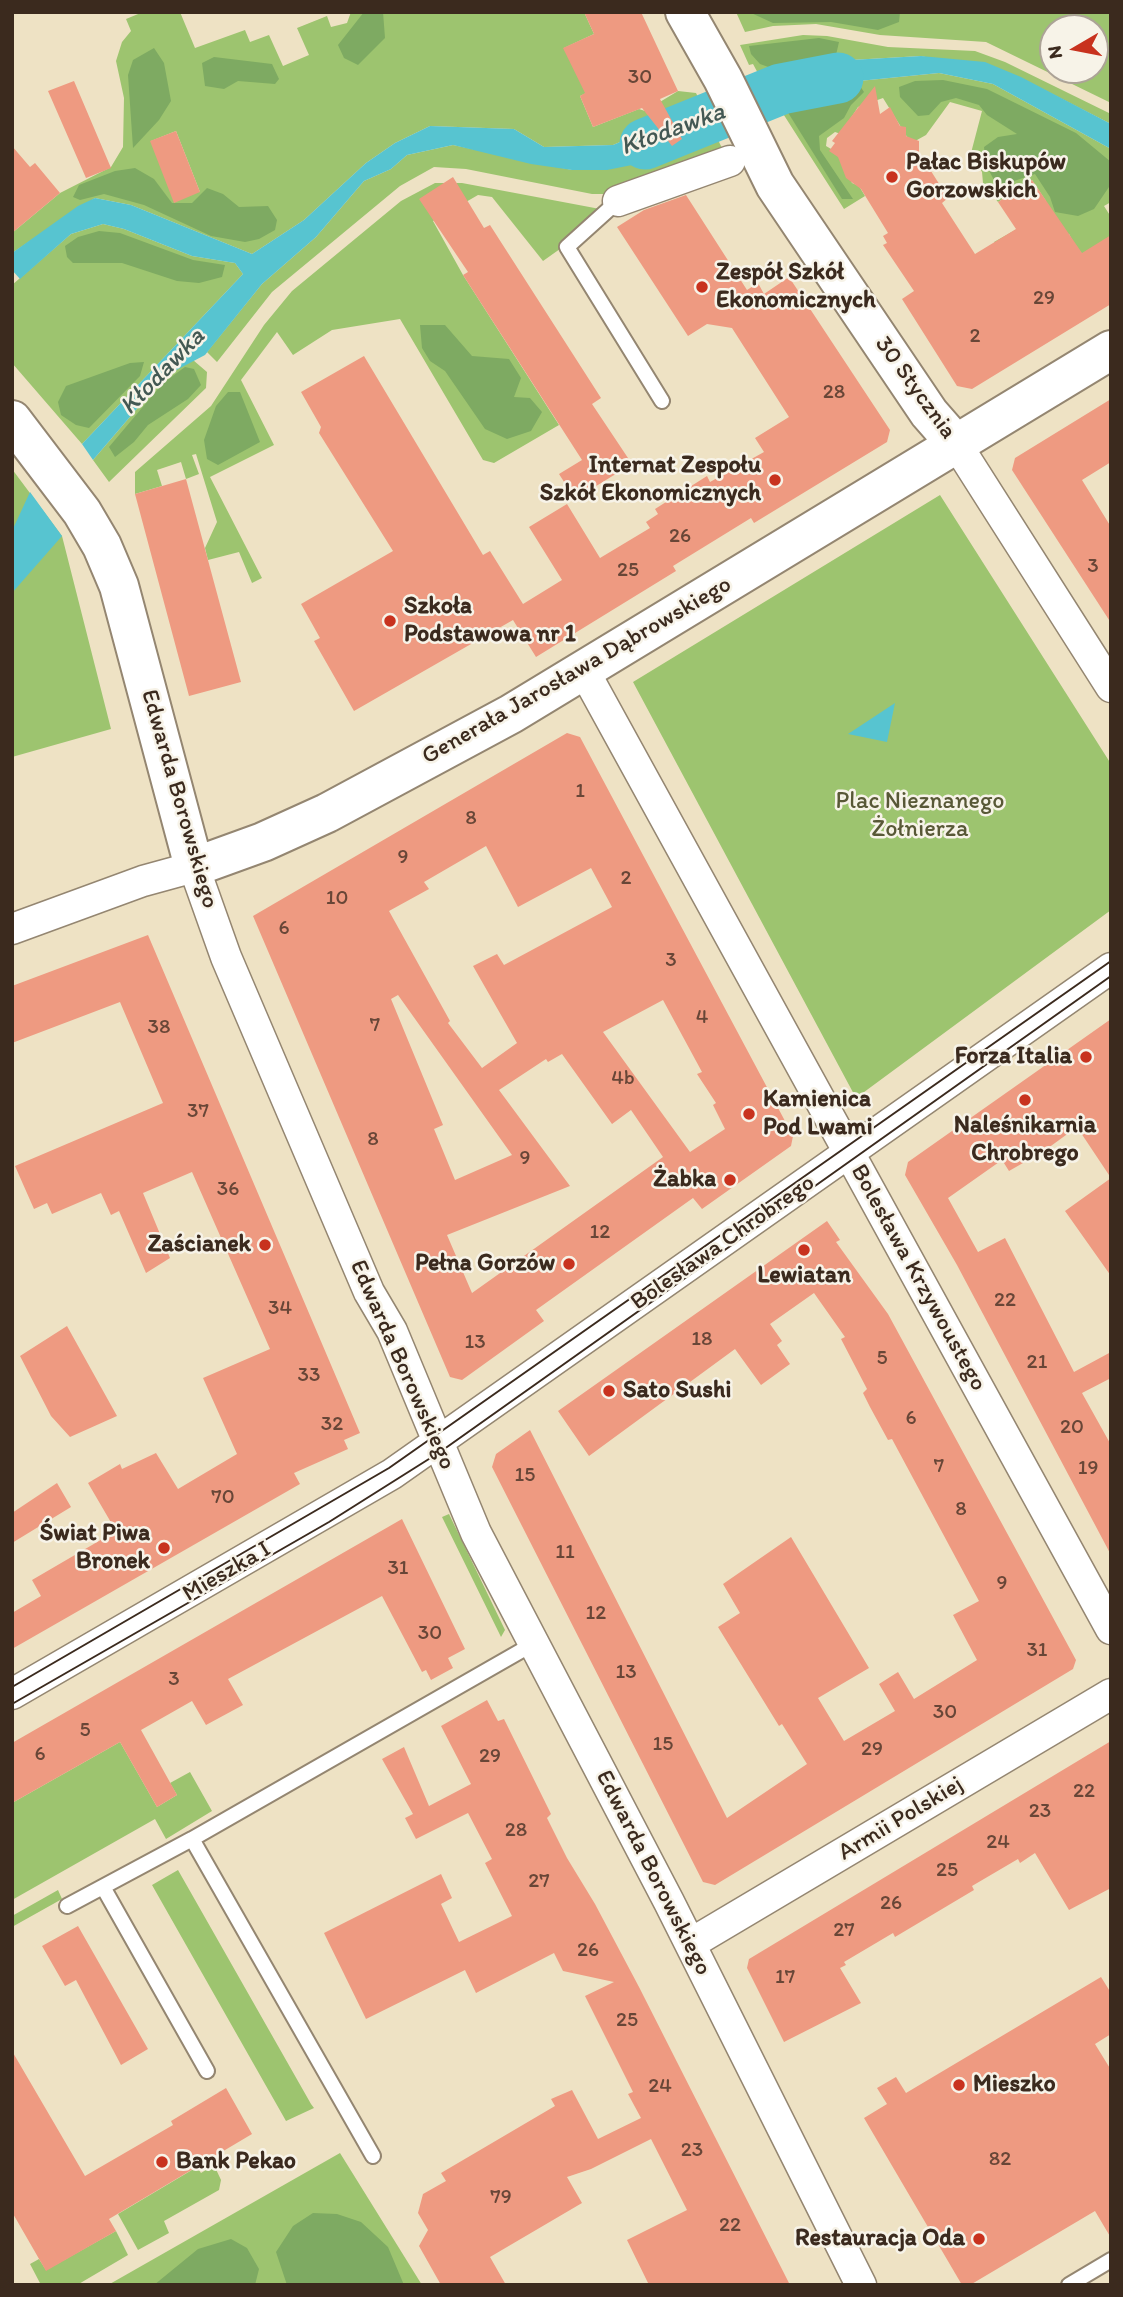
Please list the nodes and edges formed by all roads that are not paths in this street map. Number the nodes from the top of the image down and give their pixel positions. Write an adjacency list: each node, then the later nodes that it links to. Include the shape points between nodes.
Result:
1 (685, 12): 2 (main road, 30 Stycznia, via 723,79)
2 (745, 149): 3 (street); 7 (main road, 30 Stycznia, via 775,185 929,413)
3 (618, 201): 5 (lane, via 568,247)
4 (1111, 351): 7 (main road, Generała Jarosława Dąbrowskiego)
5 (662, 401)
6 (12, 420): 10 (main road, Edwarda Borowskiego, via 102,546 126,607)
7 (957, 445): 8 (main road, Generała Jarosława Dąbrowskiego); 9 (street, 30 Stycznia)
8 (583, 670): 10 (main road, Generała Jarosława Dąbrowskiego, via 327,813); 13 (street, Bolesława Krzywoustego)
9 (1111, 687)
10 (194, 867): 11 (street, Generała Jarosława Dąbrowskiego); 14 (street, Edwarda Borowskiego, via 232,969)
11 (12, 929)
12 (1111, 968): 13 (street, Bolesława Chrobrego)
13 (850, 1154): 14 (street, Bolesława Chrobrego); 15 (street, Bolesława Krzywoustego)
14 (438, 1444): 16 (street, Edwarda Borowskiego, via 488,1558); 17 (street, Mieszka I, via 326,1515)
15 (1111, 1629)
16 (533, 1644): 19 (lane); 22 (street, Edwarda Borowskiego)
17 (12, 1694)
18 (1111, 1694): 22 (street, Armii Polskiej)
19 (192, 1839): 20 (lane); 24 (lane)
20 (103, 1887): 21 (lane); 23 (lane)
21 (67, 1906)
22 (690, 1944): 26 (street, Edwarda Borowskiego)
23 (207, 2071)
24 (373, 2156)
25 (1111, 2260): 27 (lane)
26 (861, 2285)
27 (1069, 2285)

